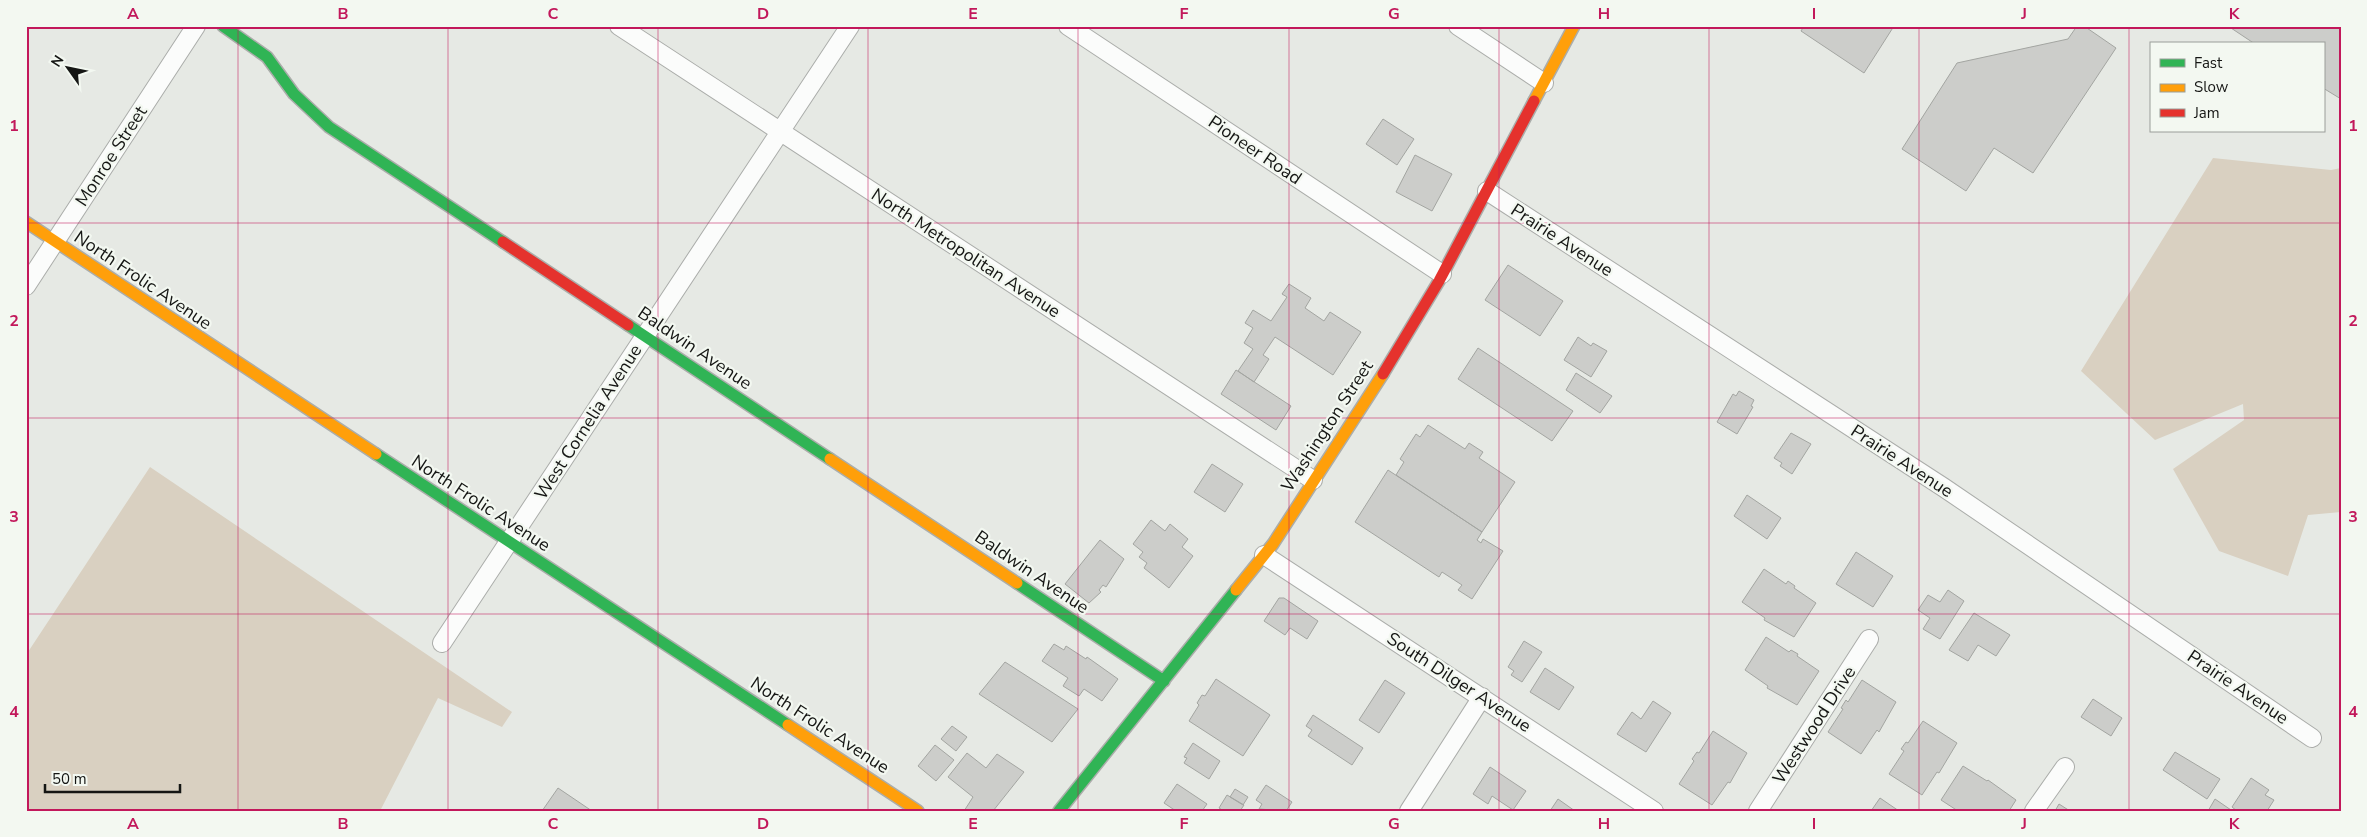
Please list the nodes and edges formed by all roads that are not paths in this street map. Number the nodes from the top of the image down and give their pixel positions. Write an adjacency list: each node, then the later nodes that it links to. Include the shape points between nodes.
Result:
1 (196, 26): 12 (street, Monroe Street)
2 (223, 26): 15 (street, Baldwin Avenue, via 267,57 294,94 329,127)
3 (619, 26): 9 (street, North Metropolitan Avenue)
4 (850, 26): 9 (street, West Cornelia Avenue)
5 (1068, 26): 13 (street, Pioneer Road)
6 (1458, 26): 8 (street)
7 (1574, 26): 8 (street, Washington Street)
8 (1544, 83): 10 (street, Washington Street)
9 (780, 132): 15 (street, West Cornelia Avenue); 16 (street, North Metropolitan Avenue)
10 (1487, 191): 13 (street, Washington Street); 23 (street, Prairie Avenue, via 1943,487)
11 (26, 222): 12 (street, North Frolic Avenue)
12 (55, 242): 14 (street, Monroe Street); 17 (street, North Frolic Avenue)
13 (1442, 274): 16 (street, Washington Street, via 1357,417)
14 (26, 286)
15 (645, 336): 17 (street, West Cornelia Avenue); 21 (street, Baldwin Avenue)
16 (1313, 480): 18 (street, Washington Street)
17 (509, 542): 20 (street, West Cornelia Avenue); 25 (street, North Frolic Avenue)
18 (1264, 555): 21 (street, Washington Street); 22 (street, South Dilger Avenue)
19 (1869, 639): 29 (street, Westwood Drive)
20 (442, 643)
21 (1164, 681): 26 (street, Washington Street)
22 (1482, 697): 27 (street); 28 (street, South Dilger Avenue)
23 (2312, 738)
24 (2065, 767): 30 (street)
25 (918, 811)
26 (1059, 811)
27 (1409, 811)
28 (1654, 811)
29 (1758, 811)
30 (2034, 811)

